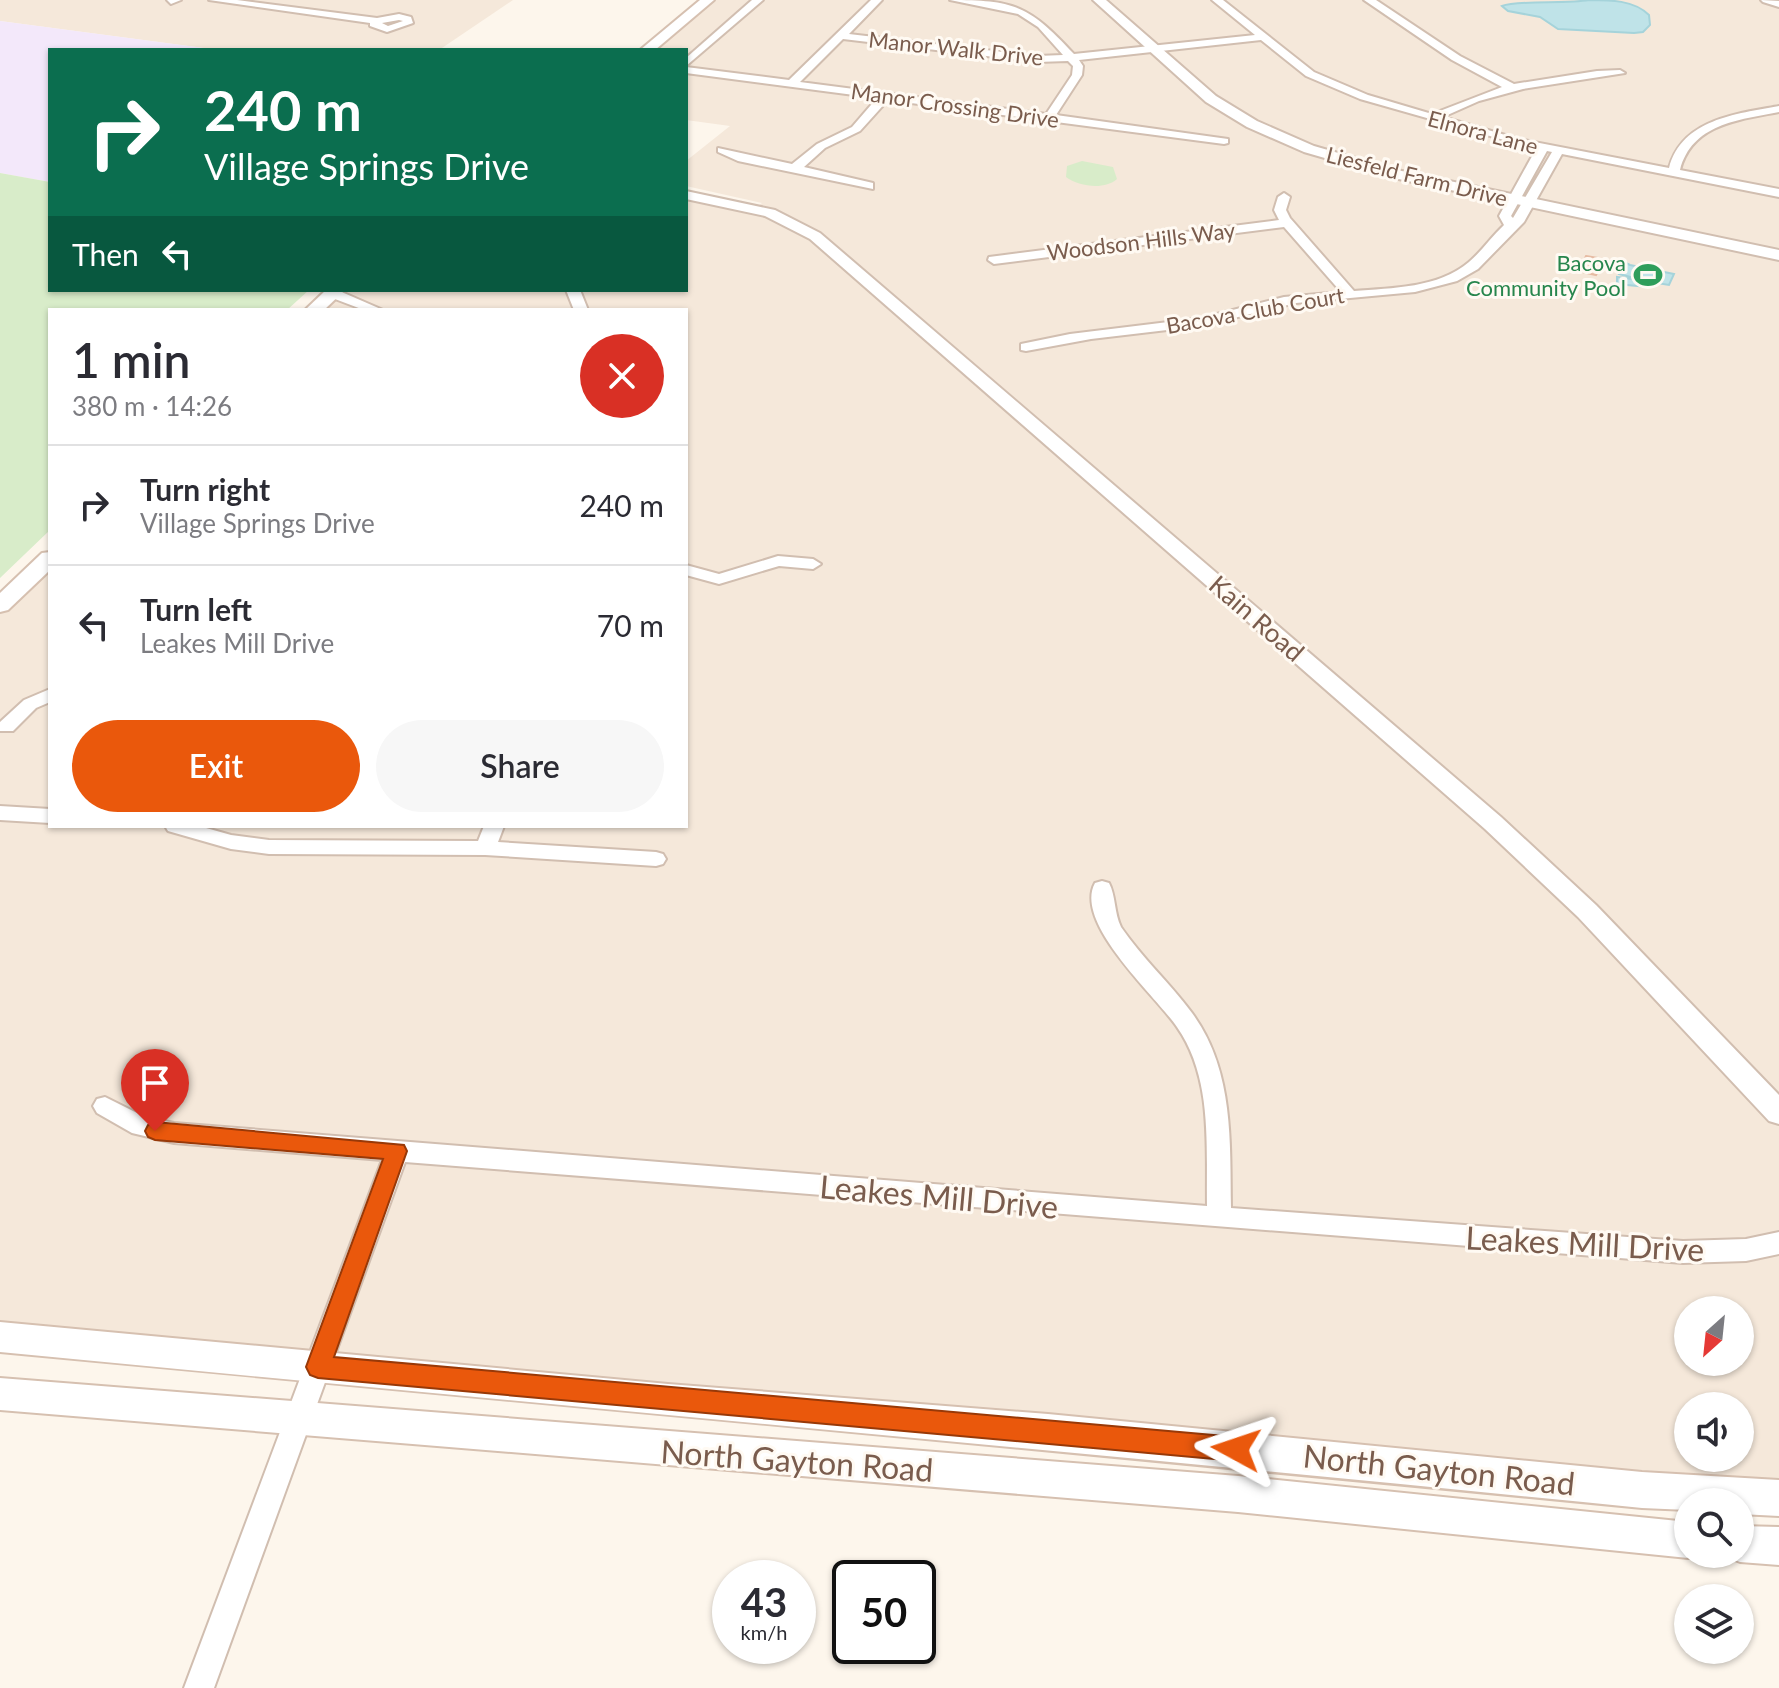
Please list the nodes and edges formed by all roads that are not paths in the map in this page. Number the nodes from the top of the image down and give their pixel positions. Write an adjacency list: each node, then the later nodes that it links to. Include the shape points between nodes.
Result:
1 (214, 0): 13 (street)
2 (298, 0): 13 (street)
3 (708, 0): 18 (main road)
4 (758, 0): 20 (street)
5 (877, 0): 16 (street)
6 (955, 0): 19 (street, via 1022,11)
7 (1099, 0): 17 (street, Liesfeld Farm Drive)
8 (1117, 0): 17 (street, Liesfeld Farm Drive)
9 (1217, 0): 15 (street, Elnora Lane)
10 (1369, 0): 24 (street, via 1433,44)
11 (1766, 0): 12 (street)
12 (1779, 4)
13 (286, 8): 14 (street)
14 (378, 21)
15 (1261, 35): 17 (street, Manor Walk Drive); 28 (street, Elnora Lane, via 1331,85)
16 (842, 36): 19 (street, Manor Walk Drive, via 1022,58); 23 (street)
17 (1160, 46): 19 (street, Manor Walk Drive); 39 (street, Liesfeld Farm Drive, via 1211,99 1288,141 1383,172)
18 (649, 48)
19 (1070, 57): 27 (street, via 1079,70)
20 (688, 61)
21 (688, 70): 23 (street, Manor Crossing Drive)
22 (1620, 73): 24 (street)
23 (793, 83): 25 (street, Manor Crossing Drive)
24 (1514, 89): 28 (street, via 1459,102)
25 (885, 96): 27 (street, Manor Crossing Drive); 33 (street, via 856,129 821,146)
26 (1779, 109): 34 (street, via 1727,120 1695,135 1679,153)
27 (1049, 118): 29 (street, Manor Crossing Drive)
28 (1432, 118): 30 (street, Elnora Lane)
29 (1224, 141)
30 (1543, 148): 32 (street, Elnora Lane); 39 (street)
31 (722, 150): 33 (street)
32 (1558, 151): 34 (street, Elnora Lane); 39 (street)
33 (795, 168): 35 (street)
34 (1673, 173): 36 (street, Elnora Lane)
35 (869, 186)
36 (1779, 193)
37 (688, 195): 63 (street, Kain Road, via 775,214 815,236 1503,832 1587,911)
38 (1284, 197): 40 (street, via 1280,210)
39 (1523, 197): 41 (street, Liesfeld Farm Drive); 42 (street, Liesfeld Farm Drive); 45 (street, Bacova Club Court, via 1520,219 1480,262 1452,279)
40 (1287, 223): 43 (street, Woodson Hills Way); 45 (street)
41 (1779, 245)
42 (1779, 255)
43 (994, 260)
44 (334, 292): 46 (main road); 47 (street)
45 (1350, 294): 48 (street, Bacova Club Court)
46 (316, 308)
47 (371, 308)
48 (1026, 347)
49 (48, 560): 52 (main road)
50 (813, 564): 51 (street, via 778,561 719,579)
51 (688, 571)
52 (0, 605)
53 (48, 696): 54 (street)
54 (2, 729)
55 (0, 813): 56 (street)
56 (48, 816)
57 (182, 828): 59 (street, via 269,847)
58 (493, 828): 59 (street)
59 (485, 848): 60 (street)
60 (656, 859)
61 (1102, 888): 65 (street, via 1114,934 1193,1032 1209,1069 1216,1104)
62 (105, 1106): 64 (street, Leakes Mill Drive, via 155,1131)
63 (1779, 1113)
64 (397, 1151): 65 (street, Leakes Mill Drive); 68 (street)
65 (1219, 1218): 66 (street, Leakes Mill Drive, via 1683,1252)
66 (1779, 1243)
67 (0, 1337): 68 (main road, North Gayton Road)
68 (318, 1367): 70 (street); 71 (main road, North Gayton Road, via 1642,1490)
69 (0, 1394): 70 (main road, North Gayton Road)
70 (298, 1420): 72 (main road, North Gayton Road, via 1238,1494); 75 (street)
71 (1779, 1498)
72 (1674, 1539)
73 (1754, 1545): 74 (main road)
74 (1779, 1546)
75 (199, 1688)

